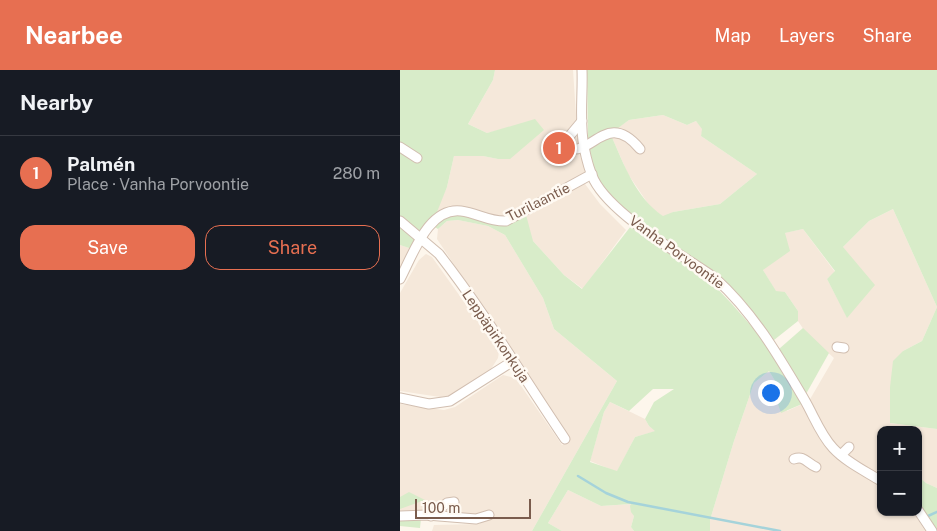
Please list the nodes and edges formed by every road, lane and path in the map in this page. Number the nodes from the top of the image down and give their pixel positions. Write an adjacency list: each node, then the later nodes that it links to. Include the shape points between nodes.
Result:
1 (582, 70): 2 (street, Vanha Porvoontie)
2 (582, 121): 3 (street, Vanha Porvoontie); 3 (street, via 567,139 568,148)
3 (584, 147): 5 (street, via 610,133 623,134); 7 (street, Vanha Porvoontie)
4 (400, 148): 6 (street)
5 (640, 149)
6 (417, 158)
7 (592, 174): 9 (street, Turilaantie, via 506,221 451,212 436,218); 15 (street, Vanha Porvoontie, via 602,192 615,205 715,278 740,303 773,347 826,440)
8 (400, 221): 9 (street, Leppäpirkonkuja)
9 (420, 240): 10 (street, Turilaantie); 11 (street, Leppäpirkonkuja, via 439,254)
10 (400, 279)
11 (513, 361): 12 (street, via 450,401 429,404); 13 (street, Leppäpirkonkuja)
12 (400, 398)
13 (565, 439)
14 (849, 447): 15 (street)
15 (841, 455): 18 (street, Vanha Porvoontie)
16 (794, 459): 17 (street, via 804,458)
17 (816, 467)
18 (877, 478)
19 (454, 502): 22 (street, via 447,503)
20 (489, 515): 22 (street, via 476,519)
21 (400, 516): 22 (street)
22 (431, 516)
23 (922, 516): 24 (street)
24 (932, 531)

